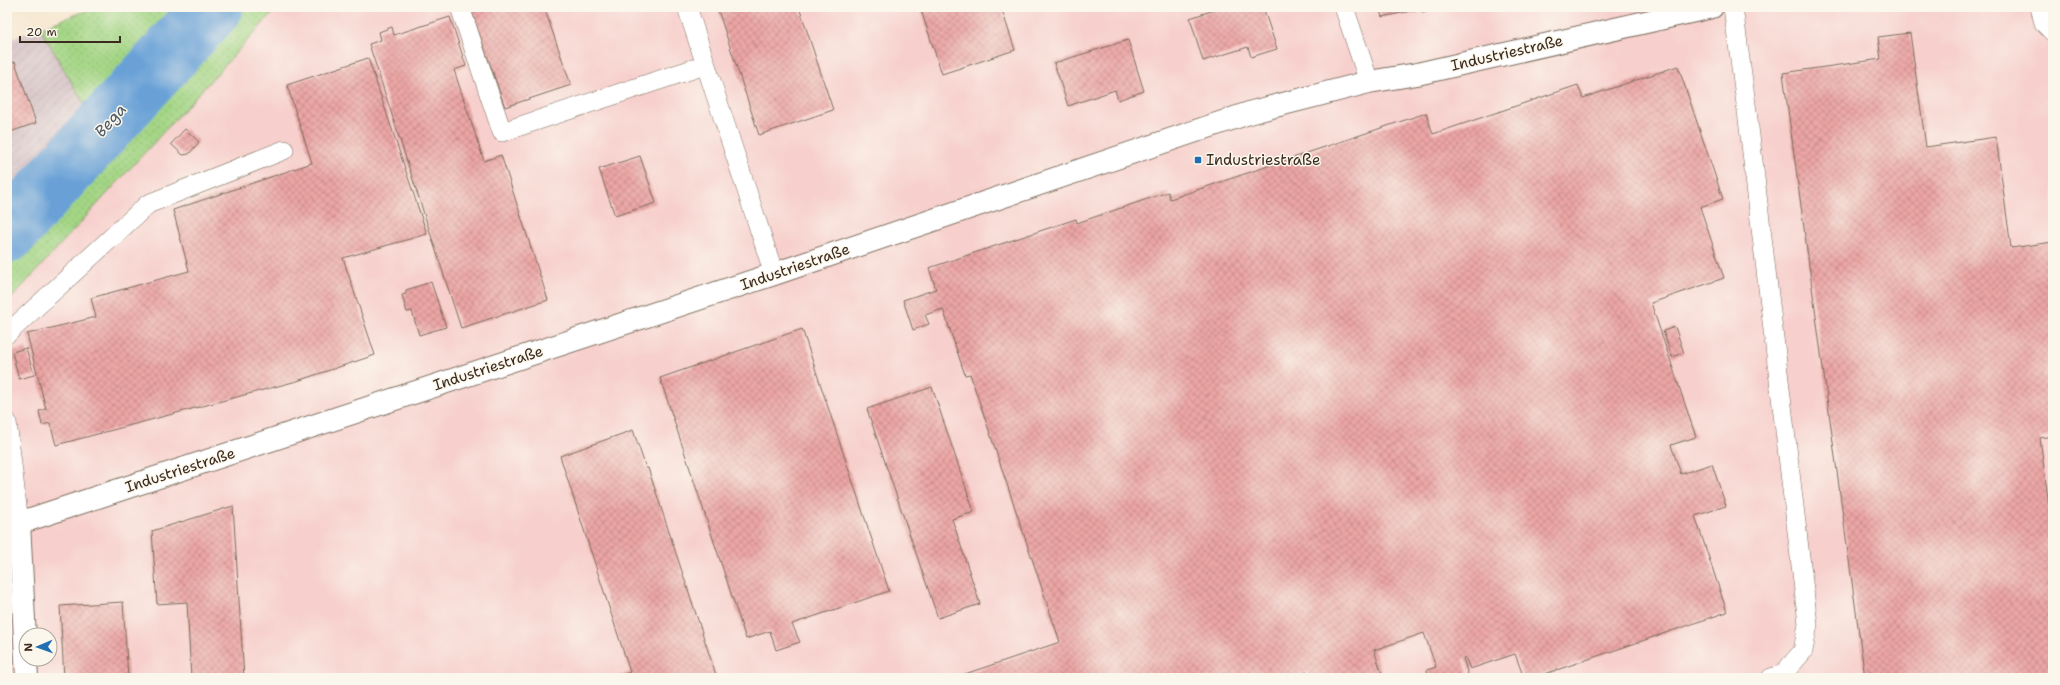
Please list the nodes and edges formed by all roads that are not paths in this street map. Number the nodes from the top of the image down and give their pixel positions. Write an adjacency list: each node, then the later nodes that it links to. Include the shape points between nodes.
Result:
1 (460, 7): 8 (lane, via 502,132)
2 (687, 7): 8 (lane)
3 (1344, 7): 9 (lane)
4 (1712, 7): 9 (street, Industriestraße)
5 (1733, 7): 18 (lane, via 1808,624 1803,651 1783,674)
6 (2040, 7): 7 (lane, via 2044,24)
7 (2053, 32)
8 (705, 65): 11 (lane)
9 (1369, 82): 11 (street, Industriestraße, via 1252,112)
10 (284, 150): 12 (lane, via 148,204)
11 (774, 274): 14 (street, Industriestraße)
12 (7, 334)
13 (7, 422): 14 (lane)
14 (19, 523): 15 (street)
15 (24, 627)
16 (26, 667): 17 (street)
17 (27, 678)
18 (1771, 678)

